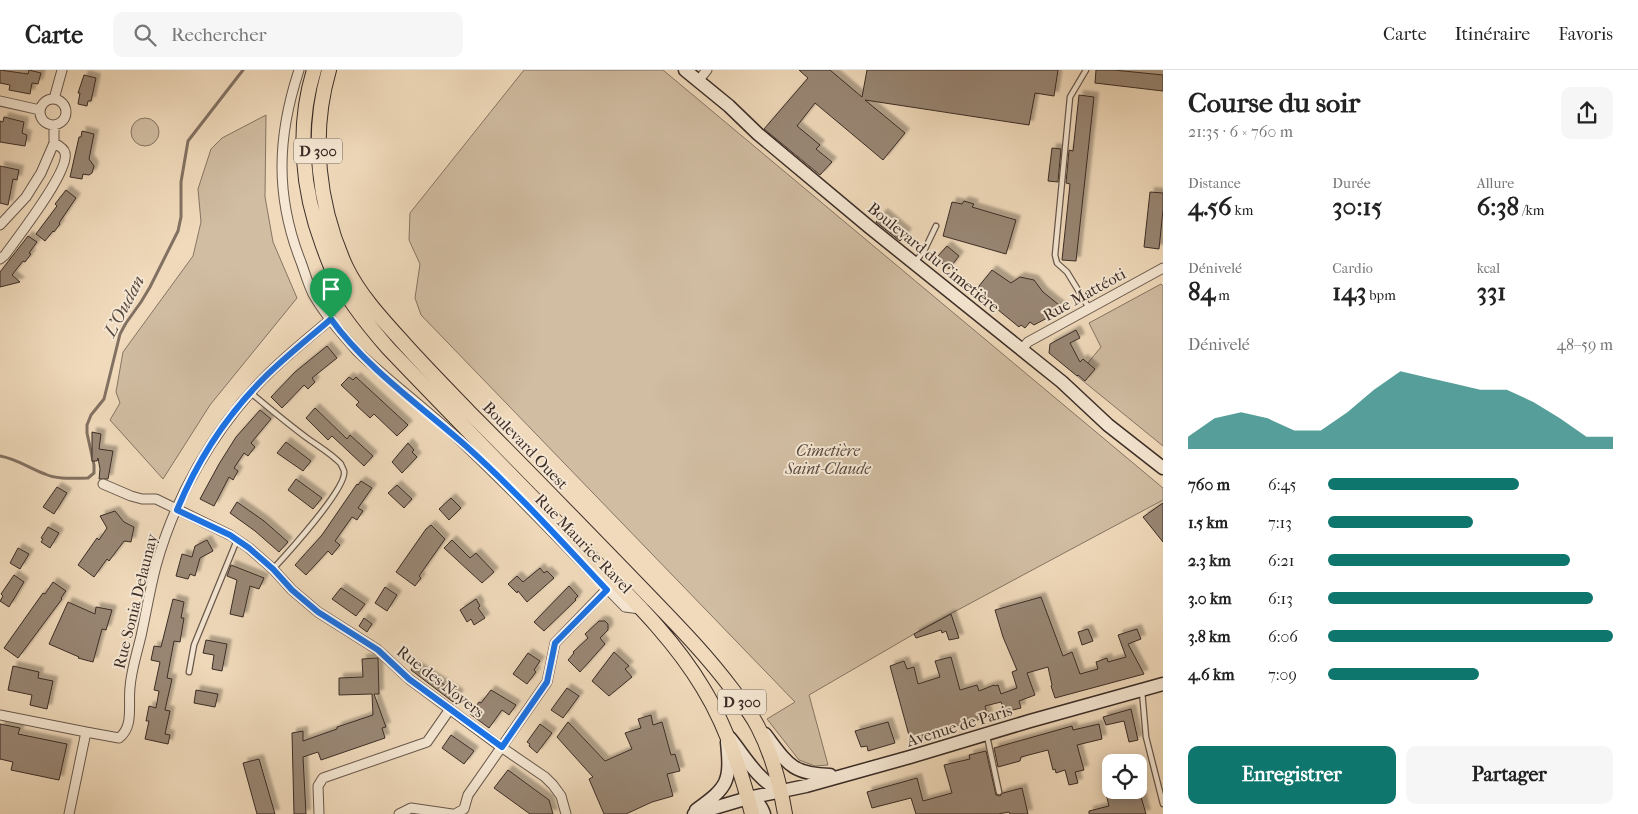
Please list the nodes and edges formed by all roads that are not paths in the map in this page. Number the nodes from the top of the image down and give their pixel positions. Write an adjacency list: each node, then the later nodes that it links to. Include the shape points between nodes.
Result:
1 (62, 70): 9 (street)
2 (299, 70): 20 (street, Rue Maurice Ravel, via 288,109 281,156 286,214 312,292)
3 (314, 70): 29 (main road, Boulevard Ouest / D 300, via 303,135 304,170 314,223 345,293 388,348)
4 (328, 70): 35 (main road, Boulevard Ouest / D 300, via 319,122 318,155 329,220 357,285 380,318 427,369 693,642)
5 (685, 70): 8 (main road, Boulevard du Cimetière)
6 (707, 70): 8 (street)
7 (1086, 70): 19 (lane, via 1070,97 1055,255 1057,263 1067,272)
8 (698, 81): 17 (main road, Boulevard du Cimetière)
9 (54, 98): 11 (street, via 44,101); 12 (street, via 62,103 66,112 63,121)
10 (0, 101): 11 (street)
11 (40, 110): 12 (street, via 45,123)
12 (54, 125): 13 (street)
13 (54, 142): 14 (street, via 41,174 26,198); 16 (street, via 66,154 53,187)
14 (0, 225)
15 (936, 226): 17 (lane)
16 (0, 259)
17 (915, 263): 21 (main road, Boulevard du Cimetière)
18 (1163, 268): 19 (street, Rue Mattéoti)
19 (1089, 308): 21 (street, Rue Mattéoti, via 1028,342)
20 (331, 319): 22 (street, Rue Sonia Delaunay); 28 (street, Rue Maurice Ravel, via 359,353 467,447 523,501)
21 (1022, 349): 23 (main road, Boulevard du Cimetière, via 1108,425)
22 (250, 393): 25 (street, Rue Sonia Delaunay, via 202,459); 27 (lane, via 341,464 344,470 344,479 337,489)
23 (1163, 468)
24 (103, 484): 25 (street, Rue des Noyers, via 131,496 156,499)
25 (177, 510): 26 (street, Rue des Noyers); 36 (street, Rue Sonia Delaunay, via 156,566 130,688 129,727 119,738)
26 (237, 540): 27 (street, Rue des Noyers); 30 (lane, via 194,645)
27 (273, 569): 33 (street, Rue des Noyers, via 318,612 378,650 409,679)
28 (607, 590): 29 (street, Rue Maurice Ravel, via 625,607); 39 (street, via 555,643 547,682)
29 (640, 609): 37 (main road, Boulevard Ouest / D 300, via 686,661)
30 (189, 672)
31 (1163, 684): 32 (main road, Avenue de Paris)
32 (1142, 690): 38 (main road, Avenue de Paris); 44 (lane, via 1146,737)
33 (450, 709): 39 (street, Rue des Noyers); 46 (street, via 427,742 323,778 318,786)
34 (0, 715): 36 (street)
35 (758, 725): 40 (main road, via 792,767 807,774); 41 (main road, Boulevard Ouest / D 300, via 774,764)
36 (86, 732): 45 (street)
37 (726, 732): 41 (main road, via 755,773); 43 (main road, Boulevard Ouest / D 300); 50 (main road, via 729,764 726,782 717,795)
38 (986, 735): 40 (main road, Avenue de Paris); 42 (lane)
39 (502, 747): 48 (street, via 468,795 464,809); 49 (street, Rue des Noyers, via 553,785 561,796)
40 (843, 776): 41 (main road, Avenue de Paris)
41 (780, 791): 43 (main road, Avenue de Paris); 53 (main road, Boulevard Ouest / D 300)
42 (1000, 792)
43 (748, 798): 50 (main road, Avenue de Paris); 51 (main road, Boulevard Ouest / D 300); 52 (main road, via 760,804)
44 (1163, 804)
45 (69, 814)
46 (319, 814)
47 (399, 814): 48 (street, via 411,808)
48 (453, 814)
49 (566, 814)
50 (692, 814)
51 (752, 814)
52 (764, 814)
53 (785, 814)

